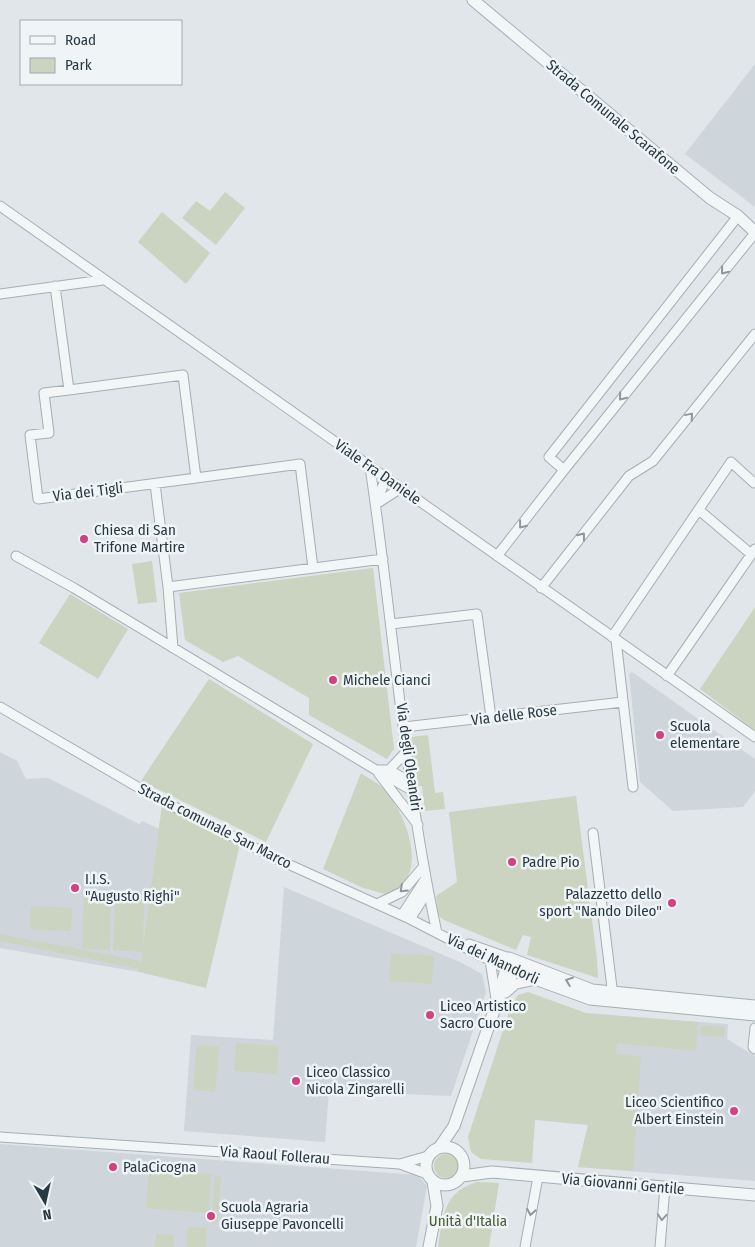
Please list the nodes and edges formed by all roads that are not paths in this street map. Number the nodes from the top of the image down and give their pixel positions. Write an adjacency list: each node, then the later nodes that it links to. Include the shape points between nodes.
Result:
1 (473, 0): 3 (street, Strada Comunale Scarafone, via 710,198)
2 (0, 206): 5 (street, Viale Fra Daniele)
3 (738, 216): 4 (street, Strada Comunale Scarafone); 11 (street, via 549,457)
4 (755, 232): 11 (street, one-way to 11)
5 (103, 280): 6 (street); 10 (street, Viale Fra Daniele)
6 (55, 286): 7 (street); 9 (street)
7 (0, 294)
8 (755, 334): 25 (street, one-way to 8, via 629,476 653,461)
9 (69, 390): 12 (street, Via dei Tigli, via 183,375); 15 (street, Via dei Tigli, via 44,393 49,433 30,435 38,499)
10 (370, 467): 13 (street, Viale Fra Daniele); 17 (street, Via degli Oleandri)
11 (564, 470): 21 (street, one-way to 21)
12 (196, 478): 15 (street, Via dei Tigli); 23 (street, Via dei Tigli, via 300,464)
13 (386, 478): 16 (street, Viale Fra Daniele); 17 (street)
14 (754, 483): 18 (street, via 731,462)
15 (155, 484): 24 (street)
16 (401, 488): 17 (street); 21 (street, Viale Fra Daniele)
17 (376, 504): 22 (street, Via degli Oleandri)
18 (699, 510): 19 (street); 27 (street)
19 (753, 552): 31 (street)
20 (16, 556): 28 (street)
21 (497, 556): 25 (street, Viale Fra Daniele)
22 (383, 559): 23 (street); 26 (street, Via degli Oleandri)
23 (313, 568): 24 (street)
24 (168, 587): 28 (street)
25 (541, 588): 27 (street, Viale Fra Daniele)
26 (391, 624): 34 (street, via 477,614); 35 (street, Via degli Oleandri)
27 (616, 640): 29 (street, Viale Fra Daniele); 30 (street)
28 (173, 648): 38 (street)
29 (631, 650): 30 (street); 31 (street, Viale Fra Daniele)
30 (618, 654): 32 (street)
31 (667, 676): 36 (street, Viale Fra Daniele)
32 (623, 702): 34 (street, Via delle Rose); 41 (street)
33 (0, 707): 47 (street, Strada comunale San Marco, via 153,796 279,860)
34 (491, 717): 35 (street, Via delle Rose)
35 (404, 727): 37 (street, Via degli Oleandri)
36 (755, 737)
37 (408, 750): 39 (street); 40 (street, Via degli Oleandri)
38 (376, 770): 39 (street); 40 (street); 42 (street)
39 (389, 770): 40 (street)
40 (413, 787): 42 (street, Via degli Oleandri)
41 (633, 787)
42 (418, 826): 44 (street, Via degli Oleandri)
43 (592, 833): 53 (street)
44 (424, 866): 45 (street, Via degli Oleandri); 47 (street, one-way to 47, via 402,892)
45 (426, 878): 46 (street, Via degli Oleandri); 48 (street)
46 (428, 891): 48 (street); 49 (street, Via degli Oleandri)
47 (377, 904): 48 (street, Strada comunale San Marco)
48 (406, 917): 49 (street, Strada comunale San Marco)
49 (437, 934): 50 (street, Via dei Mandorli); 51 (street, Via dei Mandorli)
50 (490, 960): 51 (street, Via dei Mandorli); 54 (street)
51 (512, 965): 52 (street, Via dei Mandorli); 53 (street, Via dei Mandorli, one-way to 51); 54 (street)
52 (535, 980): 53 (street, Via dei Mandorli, via 590,999); 54 (street, via 516,984)
53 (613, 997): 55 (street, Via dei Mandorli); 56 (street, Via dei Mandorli)
54 (497, 1002): 59 (street)
55 (755, 1006)
56 (755, 1015)
57 (755, 1028): 58 (street)
58 (755, 1049)
59 (454, 1126): 61 (street); 62 (street)
60 (0, 1137): 65 (street, Via Raoul Follerau)
61 (439, 1148): 62 (street); 63 (street)
62 (457, 1151): 64 (street)
63 (428, 1156): 65 (street, Via Raoul Follerau); 69 (street, via 426,1165)
64 (464, 1163): 66 (street, Via Giovanni Gentile); 67 (street)
65 (400, 1164): 69 (street, Via Raoul Follerau)
66 (492, 1172): 67 (street, Via Giovanni Gentile); 68 (street, Via Giovanni Gentile)
67 (462, 1176): 70 (street)
68 (538, 1177): 71 (street, Via Giovanni Gentile); 75 (street, one-way to 75)
69 (430, 1178): 70 (street, via 442,1185); 73 (street)
70 (451, 1185): 73 (street)
71 (665, 1188): 72 (street, Via Giovanni Gentile); 76 (street, one-way to 76)
72 (755, 1195)
73 (437, 1206): 74 (street)
74 (429, 1247)
75 (525, 1247)
76 (660, 1247)

